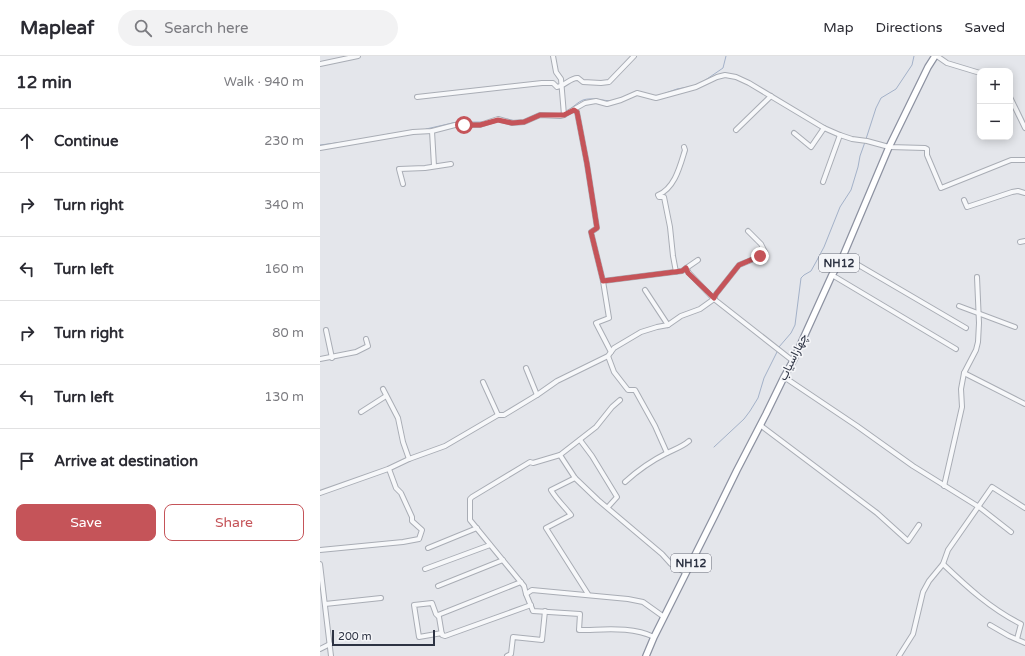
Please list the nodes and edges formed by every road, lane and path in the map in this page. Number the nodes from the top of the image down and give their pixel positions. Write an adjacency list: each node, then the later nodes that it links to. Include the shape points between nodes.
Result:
1 (358, 56): 5 (street)
2 (553, 56): 7 (street, via 556,72)
3 (634, 56): 7 (street, via 609,82 583,82 575,78)
4 (936, 56): 6 (street, via 948,63); 20 (highway, چهاراسیاب / NH12)
5 (320, 64)
6 (977, 72)
7 (563, 86): 9 (street, via 542,83); 12 (street)
8 (771, 96): 11 (street, via 743,80 725,75 717,76 696,87 656,98 637,93 607,104 596,101 585,103); 13 (street); 15 (street)
9 (417, 97)
10 (1013, 104): 14 (street)
11 (574, 110): 12 (street); 36 (street, via 577,112 587,164 597,228 591,232)
12 (564, 115): 16 (street, via 540,115 524,122 512,123 498,120)
13 (824, 128): 17 (street, via 811,147); 18 (street)
14 (1025, 128)
15 (736, 130)
16 (432, 131): 21 (street); 24 (street)
17 (794, 133)
18 (840, 135): 20 (street); 25 (street)
19 (684, 147): 33 (street, via 675,179 664,192 658,194 659,197 664,197)
20 (889, 147): 22 (street, via 927,149 927,156 940,188 1011,160); 30 (highway, چهاراسیاب / NH12)
21 (320, 148)
22 (1025, 160)
23 (451, 164): 24 (street)
24 (434, 166): 26 (street, via 399,169)
25 (822, 182)
26 (402, 184)
27 (1025, 193): 28 (street, via 1012,192 967,207)
28 (964, 200)
29 (748, 231): 38 (street, via 761,244 766,254 739,265)
30 (843, 256): 34 (highway, چهاراسیاب / NH12); 43 (street)
31 (698, 260): 32 (street)
32 (686, 268): 33 (street); 38 (street)
33 (676, 272): 36 (street)
34 (832, 275): 46 (street); 50 (highway, چهاراسیاب / NH12)
35 (977, 277): 40 (street)
36 (603, 281): 47 (street, via 609,318 596,323)
37 (645, 290): 41 (street)
38 (714, 298): 41 (street, via 700,309 681,316); 50 (street)
39 (959, 306): 40 (street)
40 (978, 313): 42 (street); 52 (street, via 978,346)
41 (668, 325): 47 (street, via 641,332 614,348)
42 (1015, 327)
43 (966, 328)
44 (326, 330): 48 (street)
45 (366, 339): 48 (street, via 366,348)
46 (956, 349)
47 (609, 354): 56 (street, via 557,381); 65 (street, via 614,372 628,390 635,390)
48 (332, 358): 49 (street)
49 (320, 359)
50 (793, 361): 53 (highway, چهاراسیاب / NH12)
51 (526, 368): 56 (street)
52 (964, 373): 59 (street); 71 (street, via 961,389 962,407)
53 (784, 377): 62 (highway, چهاراسیاب / NH12); 71 (street)
54 (483, 382): 61 (street)
55 (383, 389): 57 (street)
56 (537, 395): 61 (street, via 504,415)
57 (386, 396): 60 (street); 67 (street, via 398,418)
58 (620, 400): 63 (street, via 596,427)
59 (1025, 404)
60 (361, 412)
61 (498, 415): 67 (street, via 445,446)
62 (760, 425): 76 (street, via 877,513 908,542); 86 (highway, چهاراسیاب / NH12)
63 (580, 440): 66 (street); 73 (street, via 617,496)
64 (689, 441): 65 (street)
65 (667, 453): 70 (street, via 636,471)
66 (560, 455): 69 (street); 77 (street, via 530,462 472,497 470,520)
67 (409, 459): 68 (street)
68 (389, 469): 72 (street); 81 (street, via 412,521 422,530 419,539)
69 (575, 478): 73 (street); 90 (street, via 551,490 571,515 546,528)
70 (625, 482)
71 (944, 486): 74 (street)
72 (320, 493)
73 (608, 507): 86 (street, via 671,564)
74 (979, 507): 75 (street, via 992,487); 78 (street); 84 (street, via 948,550)
75 (1025, 508)
76 (919, 525)
77 (477, 528): 79 (street); 80 (street)
78 (1011, 532)
79 (490, 545): 82 (street); 85 (street)
80 (428, 548)
81 (320, 550)
82 (503, 560): 87 (street); 88 (street)
83 (320, 564): 92 (street)
84 (943, 564): 100 (street, via 989,605 1021,624); 107 (street, via 923,592 913,634)
85 (425, 569)
86 (686, 573): 96 (highway, چهاراسیاب / NH12)
87 (521, 582): 89 (street); 95 (street)
88 (438, 586)
89 (526, 594): 90 (street, via 532,590); 93 (street)
90 (588, 594): 96 (street, via 643,602)
91 (381, 598): 92 (street)
92 (325, 604): 102 (street)
93 (531, 605): 94 (street, via 533,611); 98 (street, via 445,636)
94 (544, 611): 99 (street, via 580,614 579,630 626,630); 105 (street, via 542,640 514,636 511,654)
95 (438, 615): 98 (street); 98 (street, via 432,603 414,605 418,637)
96 (664, 617): 99 (highway, چهاراسیاب / NH12)
97 (990, 625): 100 (street)
98 (442, 633)
99 (654, 637): 106 (highway, چهاراسیاب / NH12)
100 (1017, 639): 101 (street)
101 (1025, 642)
102 (330, 644): 103 (street); 104 (street)
103 (320, 649)
104 (331, 656)
105 (507, 656)
106 (646, 656)
107 (899, 656)

